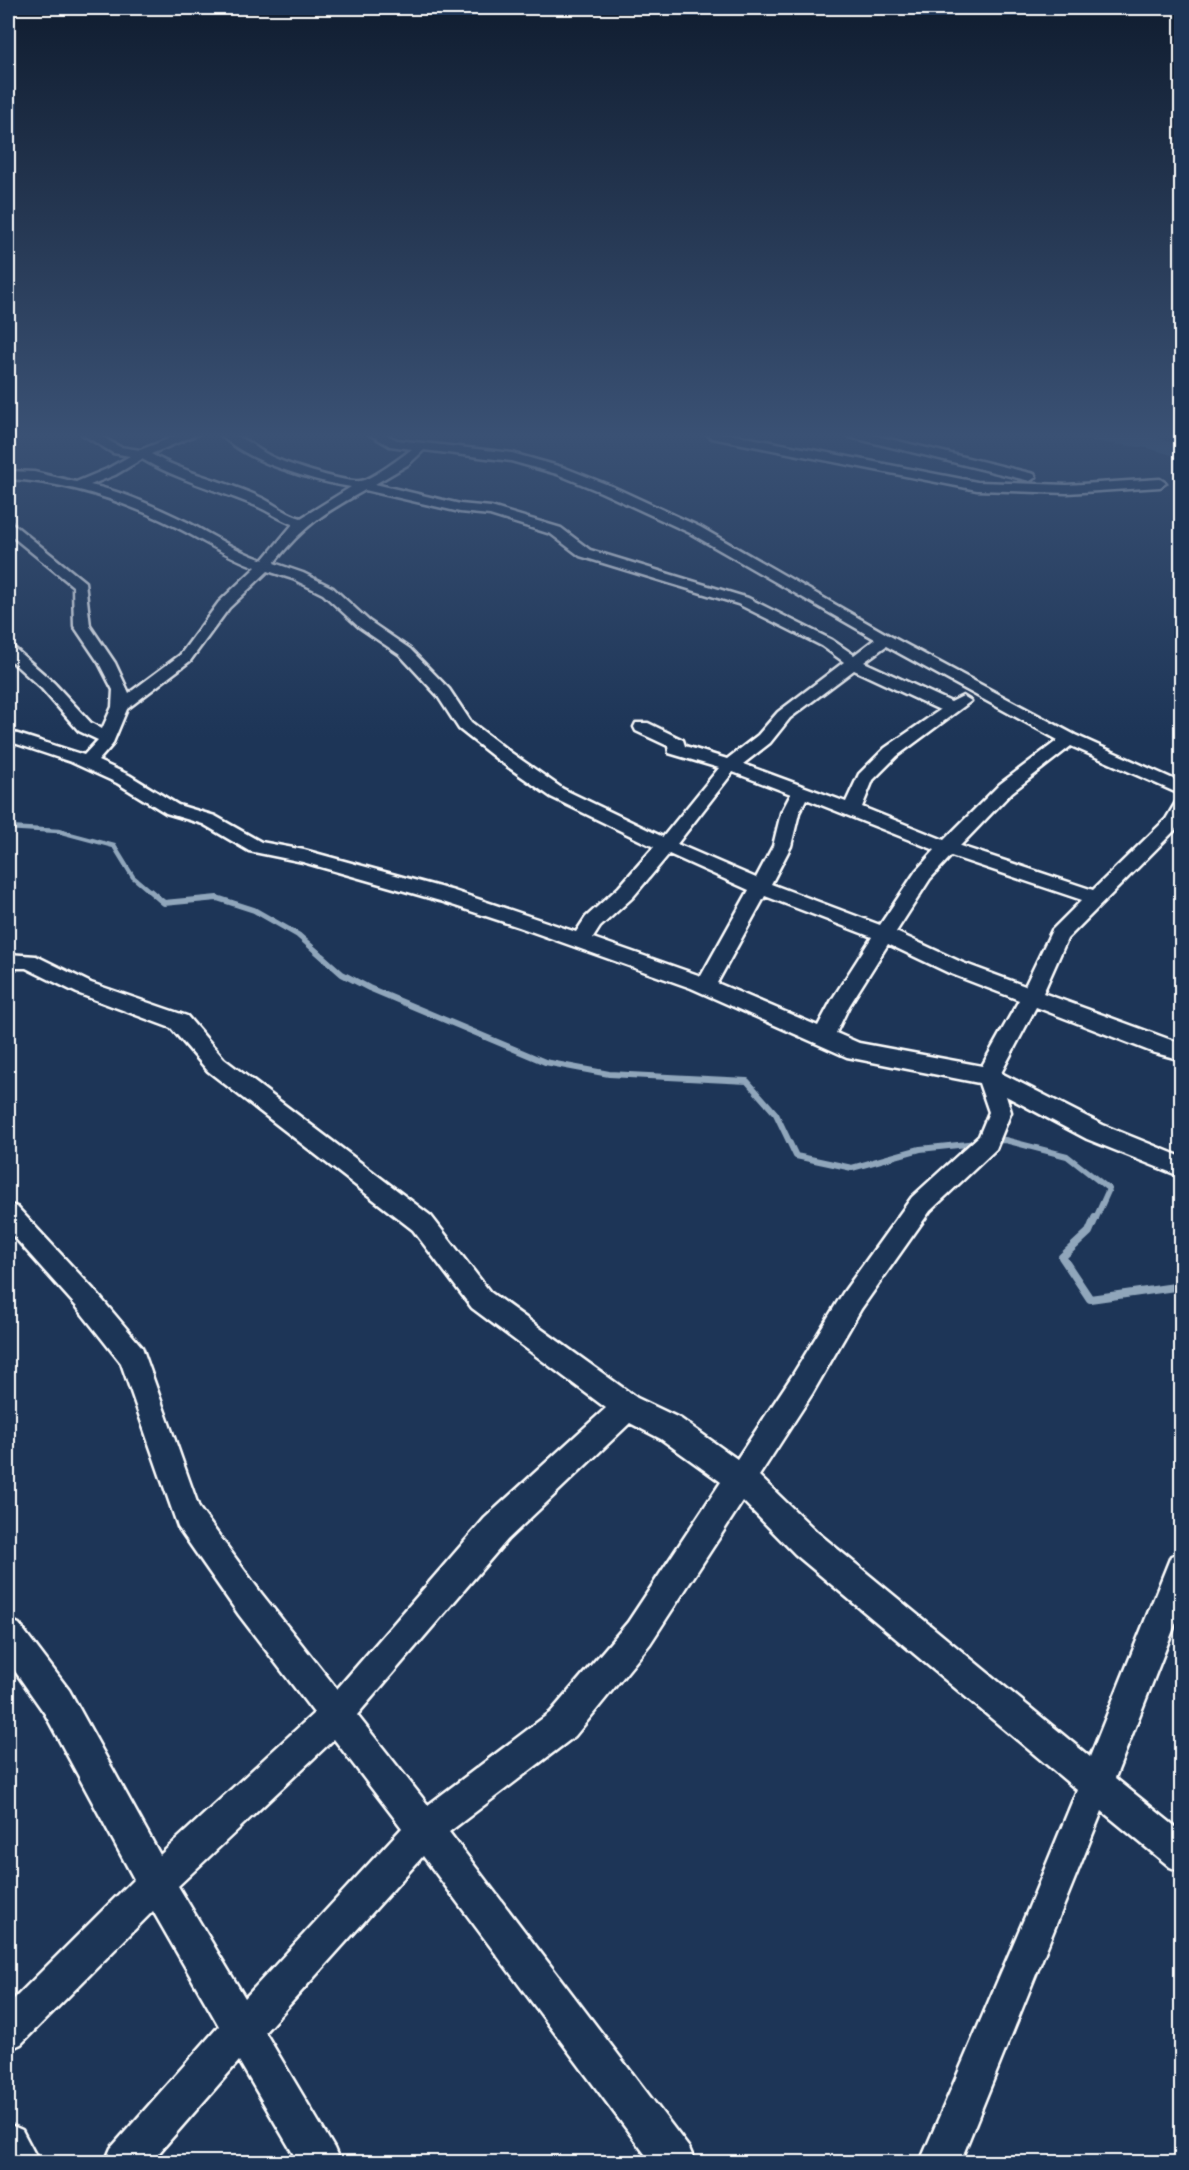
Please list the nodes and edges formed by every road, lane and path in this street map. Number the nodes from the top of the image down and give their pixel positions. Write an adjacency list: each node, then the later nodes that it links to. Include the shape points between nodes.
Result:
1 (18, 535): 11 (street, via 80,585 82,627 121,690)
2 (198, 535): 6 (street)
3 (288, 535): 6 (street)
4 (562, 535): 9 (street, via 585,553 743,601 827,643)
5 (704, 535): 7 (street)
6 (264, 566): 11 (street, via 224,605 185,658); 23 (street, via 298,576 328,591 364,624 405,652 443,692 465,724 557,793)
7 (885, 639): 9 (street); 10 (street)
8 (8, 650): 15 (street, via 85,727)
9 (855, 663): 12 (street); 18 (street, via 784,715 764,739)
10 (980, 691): 12 (street); 16 (street)
11 (120, 707): 15 (street)
12 (952, 709): 22 (street, via 891,752 865,778)
13 (642, 727): 18 (street, via 677,744 675,749)
14 (8, 736): 17 (street)
15 (106, 738): 17 (street)
16 (1069, 739): 19 (street); 24 (street, via 1006,788)
17 (87, 762): 28 (street, via 172,809 209,820 256,847 304,856 447,896)
18 (729, 766): 20 (street); 23 (street)
19 (1182, 790)
20 (801, 791): 22 (street); 25 (street, via 790,813 782,846)
21 (1182, 806): 26 (street, via 1173,822)
22 (852, 809): 24 (street)
23 (666, 845): 25 (street); 28 (street, via 626,892 593,922)
24 (947, 848): 26 (street); 27 (street, via 923,875)
25 (759, 886): 27 (street); 30 (street)
26 (1096, 898): 31 (street, via 1059,935)
27 (886, 935): 31 (street); 32 (street)
28 (580, 942): 30 (street)
29 (8, 961): 37 (street, via 29,961 84,988 179,1022 216,1065 422,1223 481,1300)
30 (705, 986): 32 (street)
31 (1031, 997): 33 (street); 34 (street)
32 (823, 1037): 34 (street, via 855,1051)
33 (1182, 1052)
34 (988, 1076): 35 (street, via 1095,1132); 38 (street, via 1000,1112 988,1142 921,1204 852,1301)
35 (1182, 1167)
36 (8, 1214): 41 (street, via 132,1356 188,1517)
37 (627, 1407): 38 (street, via 671,1429); 41 (street, via 496,1529)
38 (741, 1479): 42 (street, via 806,1543); 43 (street, via 639,1633 563,1724)
39 (1182, 1567): 42 (street)
40 (8, 1635): 45 (street, via 57,1702)
41 (336, 1715): 43 (street); 45 (street)
42 (1096, 1784): 44 (street); 53 (street)
43 (424, 1829): 46 (street); 52 (street)
44 (1182, 1855)
45 (156, 1883): 46 (street); 47 (street)
46 (241, 2030): 50 (street); 51 (street)
47 (8, 2031)
48 (8, 2144): 49 (street)
49 (20, 2163)
50 (125, 2163)
51 (320, 2163)
52 (675, 2163)
53 (940, 2163)

